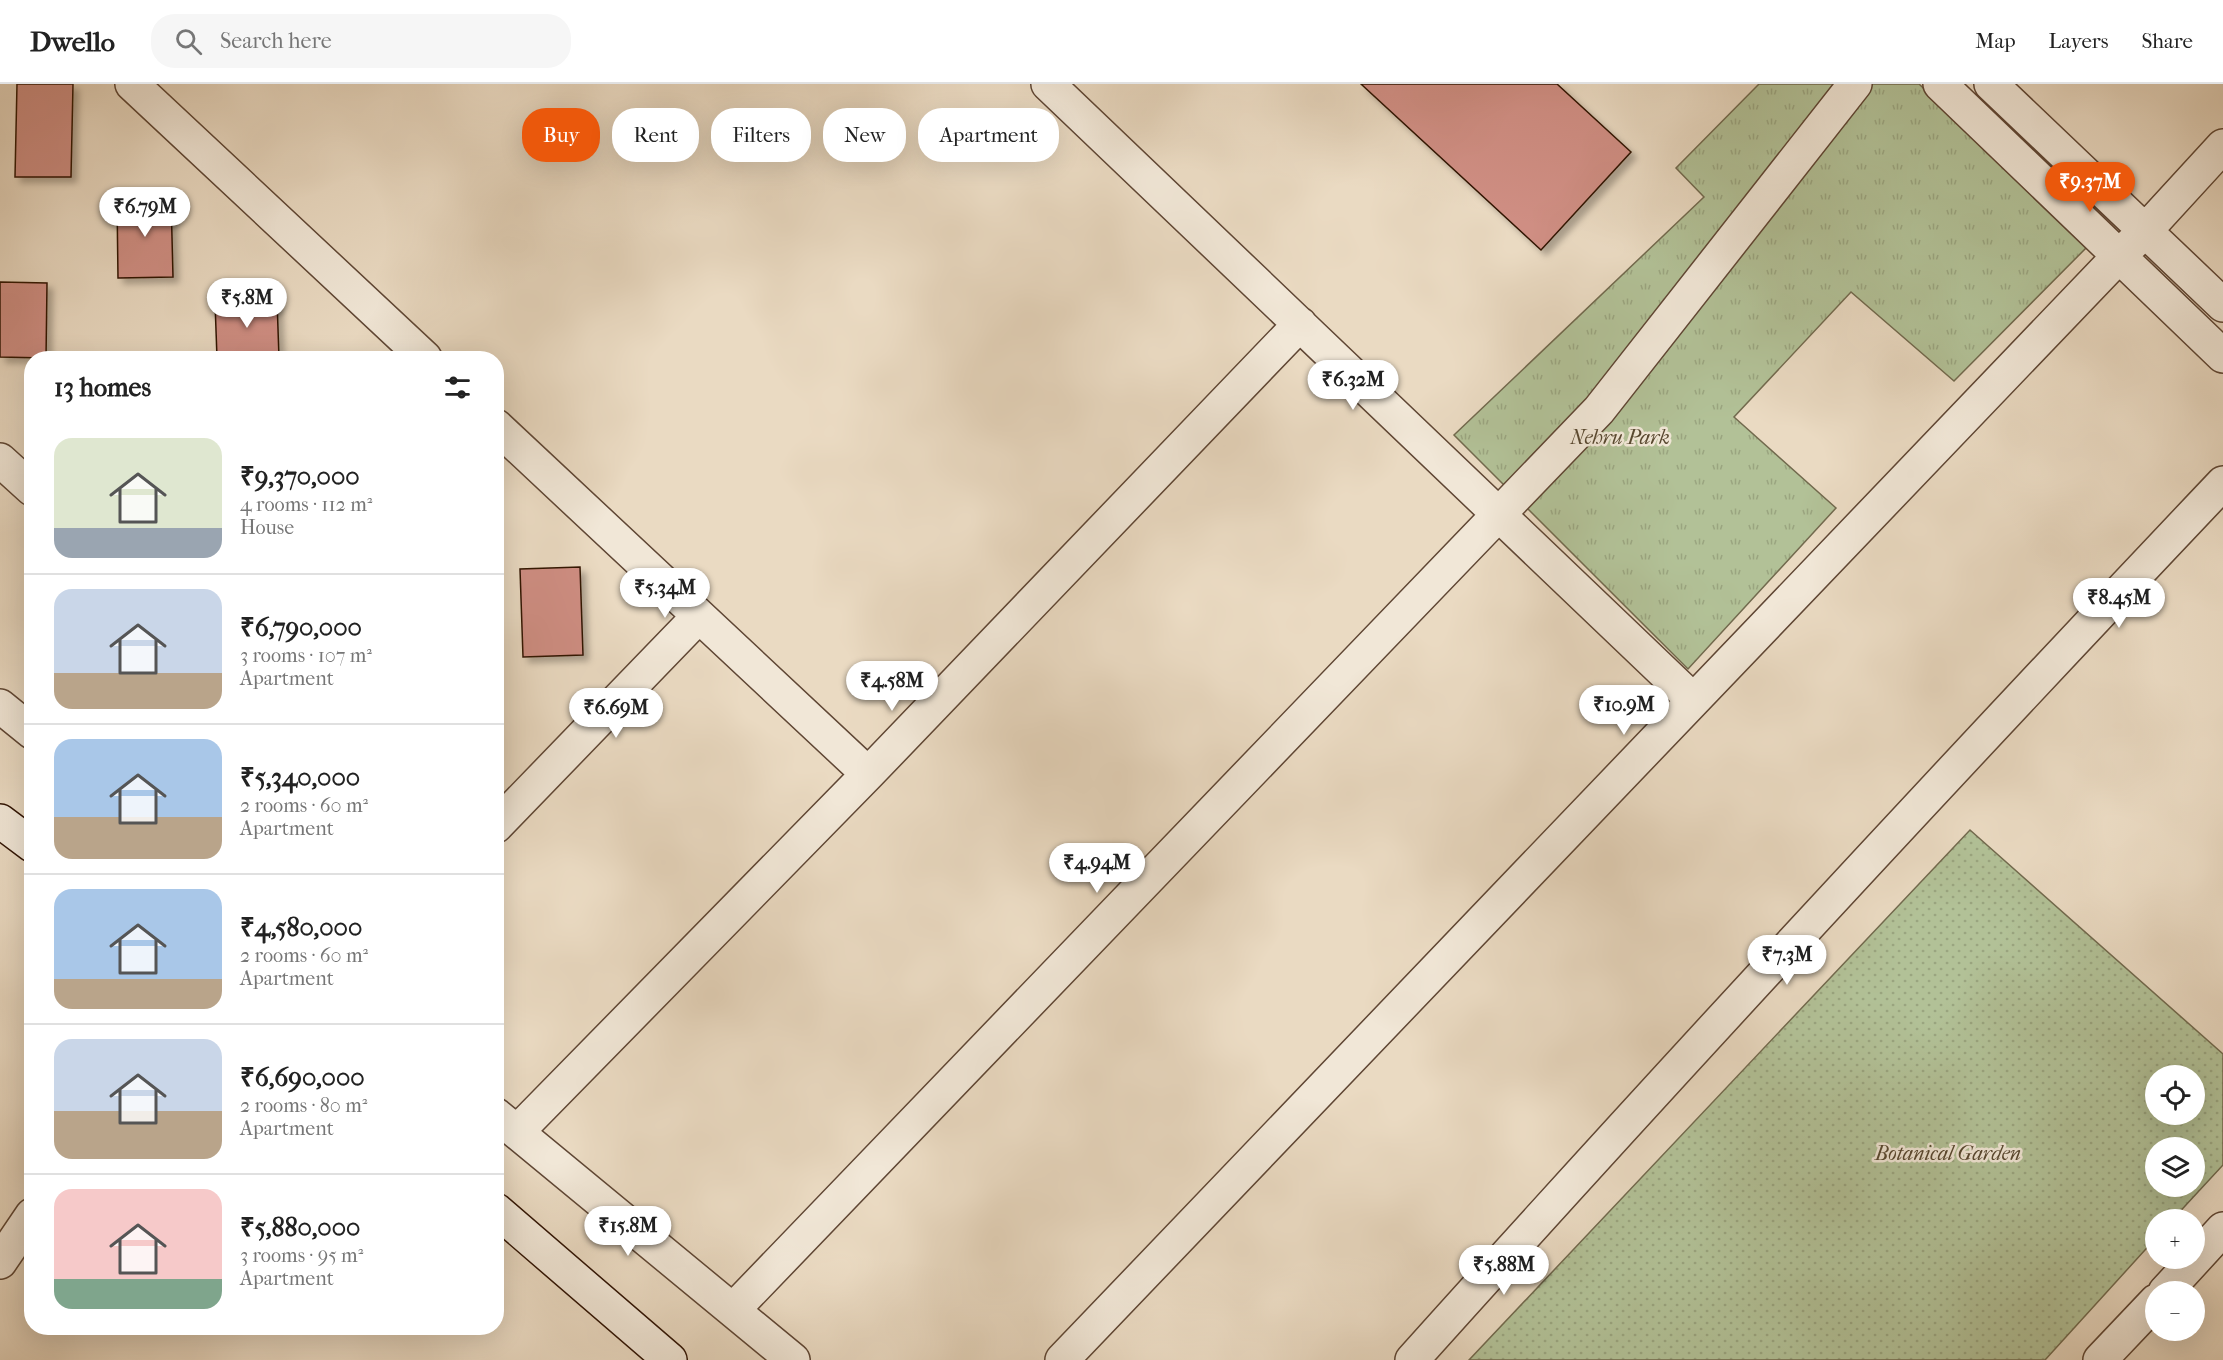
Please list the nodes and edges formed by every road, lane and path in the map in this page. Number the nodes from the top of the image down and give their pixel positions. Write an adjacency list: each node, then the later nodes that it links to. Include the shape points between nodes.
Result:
1 (132, 84): 11 (street)
2 (1048, 84): 10 (street)
3 (1855, 84): 17 (street, via 1599,410)
4 (1940, 84): 8 (street)
5 (1991, 84): 7 (street)
6 (2223, 147): 7 (street)
7 (2145, 231): 8 (street); 9 (street)
8 (2120, 255): 12 (street); 19 (street)
9 (2223, 305)
10 (1300, 324): 17 (street); 22 (street)
11 (418, 351)
12 (2223, 356)
13 (504, 433): 18 (street)
14 (0, 460): 15 (street)
15 (24, 482)
16 (2223, 483): 37 (street, via 1979,740)
17 (1498, 514): 19 (street); 32 (street)
18 (699, 616): 22 (street); 23 (street)
19 (1694, 700): 36 (street)
20 (0, 706): 21 (street)
21 (24, 726)
22 (868, 774): 26 (street)
23 (504, 818)
24 (0, 821): 25 (street)
25 (24, 839)
26 (507, 1124): 32 (street)
27 (504, 1217): 34 (street)
28 (24, 1227): 30 (street)
29 (2223, 1229): 31 (street)
30 (0, 1262)
31 (2174, 1281)
32 (733, 1310): 35 (street)
33 (2145, 1313): 38 (street)
34 (655, 1355)
35 (793, 1360)
36 (1062, 1360)
37 (1412, 1360)
38 (2100, 1360)

